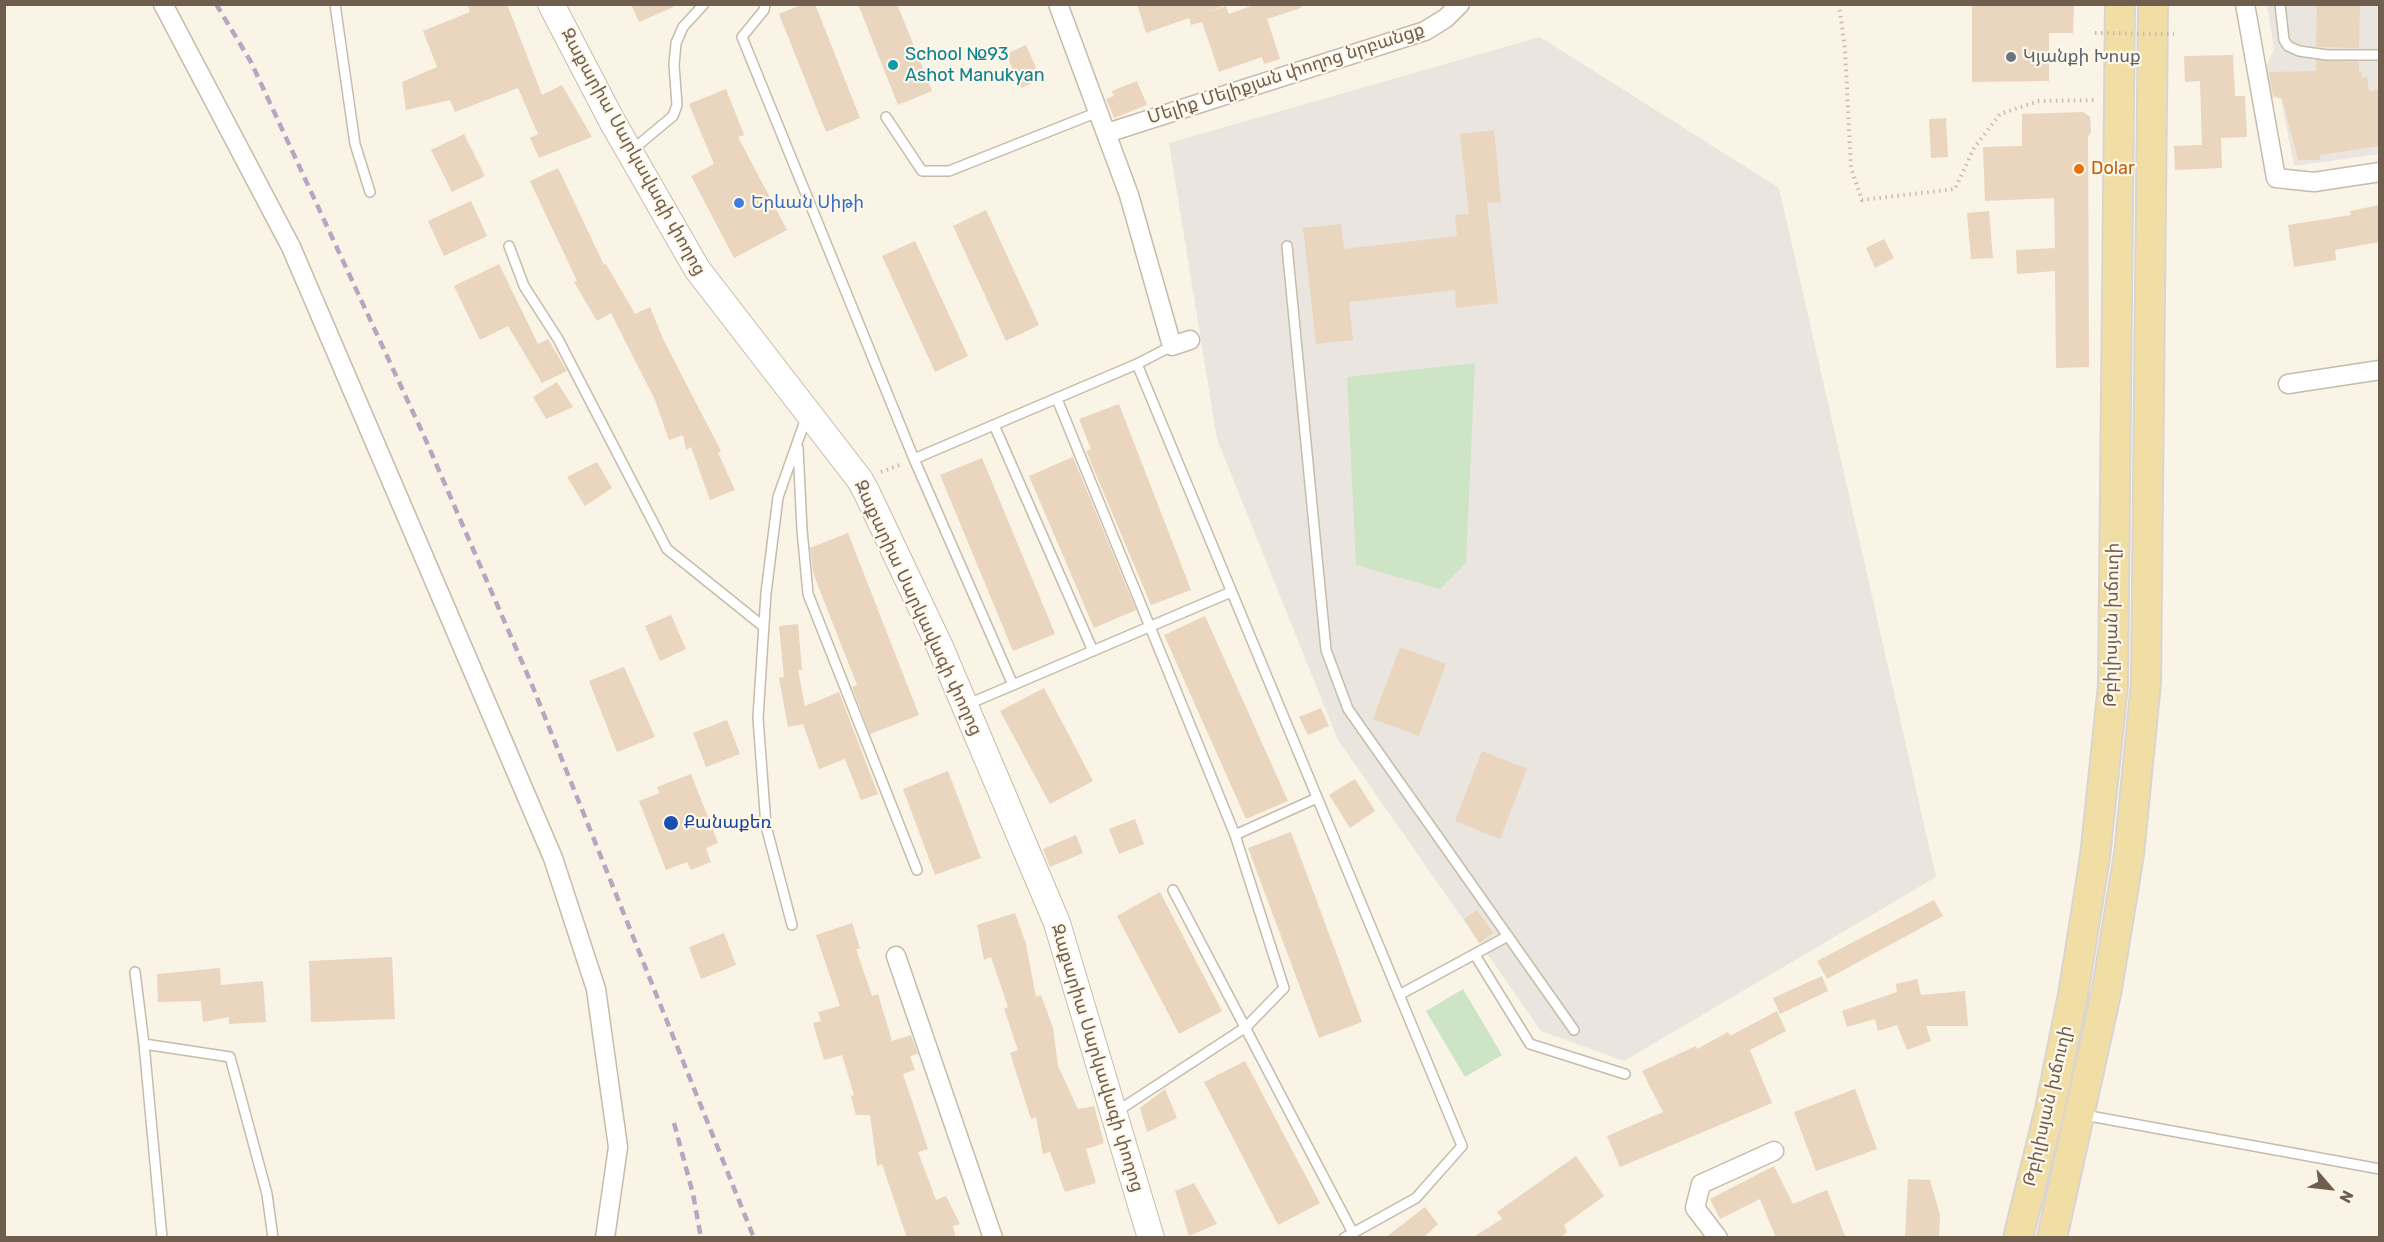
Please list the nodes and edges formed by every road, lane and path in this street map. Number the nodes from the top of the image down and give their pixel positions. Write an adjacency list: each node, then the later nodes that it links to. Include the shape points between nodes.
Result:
1 (163, 4): 63 (street, via 291,247 553,858 596,989 618,1147)
2 (334, 4): 22 (lane, via 355,144)
3 (551, 4): 20 (main road, Զաքարիա Սարկավագի փողոց)
4 (704, 4): 20 (lane, via 683,27 676,43 677,105 673,116)
5 (765, 4): 34 (lane, via 742,37)
6 (1460, 4): 19 (street, Մելիք Մելիքյան փողոց նրբանցք, via 1425,31)
7 (1839, 4): 16 (path, via 1851,168 1862,200 1955,189 1974,148 2000,114 2039,101)
8 (2120, 4): 16 (main road, Թբիլիսյան խճուղի)
9 (2153, 4): 57 (main road, Թբիլիսյան խճուղի, via 2146,683 2127,865 2107,989)
10 (2245, 4): 21 (street, via 2276,178 2314,182)
11 (2280, 4): 15 (lane, via 2288,46 2327,55)
12 (1061, 6): 17 (street)
13 (2095, 33): 14 (path, bridge)
14 (2174, 34)
15 (2379, 55)
16 (2118, 100): 57 (main road, Թբիլիսյան խճուղի, via 2113,685 2094,857 2073,995)
17 (1098, 112): 18 (lane, via 949,171 922,171); 19 (street)
18 (886, 117)
19 (1107, 133): 26 (street)
20 (630, 153): 31 (main road, Զաքարիա Սարկավագի փողոց, via 697,269)
21 (2379, 172)
22 (370, 192)
23 (509, 246): 38 (lane, via 524,286 558,339 667,549)
24 (1287, 246): 47 (lane, via 1326,650 1348,709)
25 (1190, 340): 26 (street)
26 (1172, 346): 27 (lane)
27 (1137, 364): 30 (lane); 36 (lane)
28 (2379, 370): 29 (street)
29 (2288, 384)
30 (1057, 399): 32 (lane); 37 (lane)
31 (808, 414): 33 (lane); 35 (main road, Զաքարիա Սարկավագի փողոց)
32 (994, 425): 34 (lane); 39 (lane)
33 (797, 443): 38 (lane, via 778,497); 44 (lane, via 808,594)
34 (914, 459): 35 (path); 40 (lane)
35 (860, 480): 41 (main road, Զաքարիա Սարկավագի փողոց)
36 (1232, 592): 37 (lane); 42 (lane)
37 (1151, 626): 39 (lane); 43 (lane)
38 (764, 627): 46 (lane, via 758,717 766,826)
39 (1093, 651): 40 (lane)
40 (1013, 685): 41 (lane)
41 (965, 705): 56 (main road, Զաքարիա Սարկավագի փողոց, via 1057,922)
42 (1317, 798): 43 (lane); 51 (lane)
43 (1235, 835): 52 (lane, via 1284,988)
44 (917, 870)
45 (1173, 890): 52 (lane)
46 (792, 925)
47 (1508, 936): 48 (lane); 53 (lane)
48 (1475, 955): 51 (lane); 55 (lane, via 1530,1044)
49 (896, 956): 64 (street)
50 (135, 972): 54 (lane)
51 (1399, 995): 60 (lane, via 1462,1146 1416,1198)
52 (1246, 1027): 56 (lane); 60 (lane)
53 (1574, 1030)
54 (144, 1044): 61 (lane); 62 (lane, via 230,1058 267,1194)
55 (1625, 1074)
56 (1116, 1112): 65 (main road, Զաքարիա Սարկավագի փողոց)
57 (2066, 1112): 59 (lane); 67 (main road, Թբիլիսյան խճուղի); 68 (main road, Թբիլիսյան խճուղի)
58 (1774, 1151): 66 (street, via 1701,1184 1695,1208)
59 (2379, 1169)
60 (1348, 1235)
61 (162, 1238)
62 (273, 1238)
63 (605, 1238)
64 (993, 1238)
65 (1151, 1238)
66 (1718, 1238)
67 (2018, 1238)
68 (2052, 1238)

